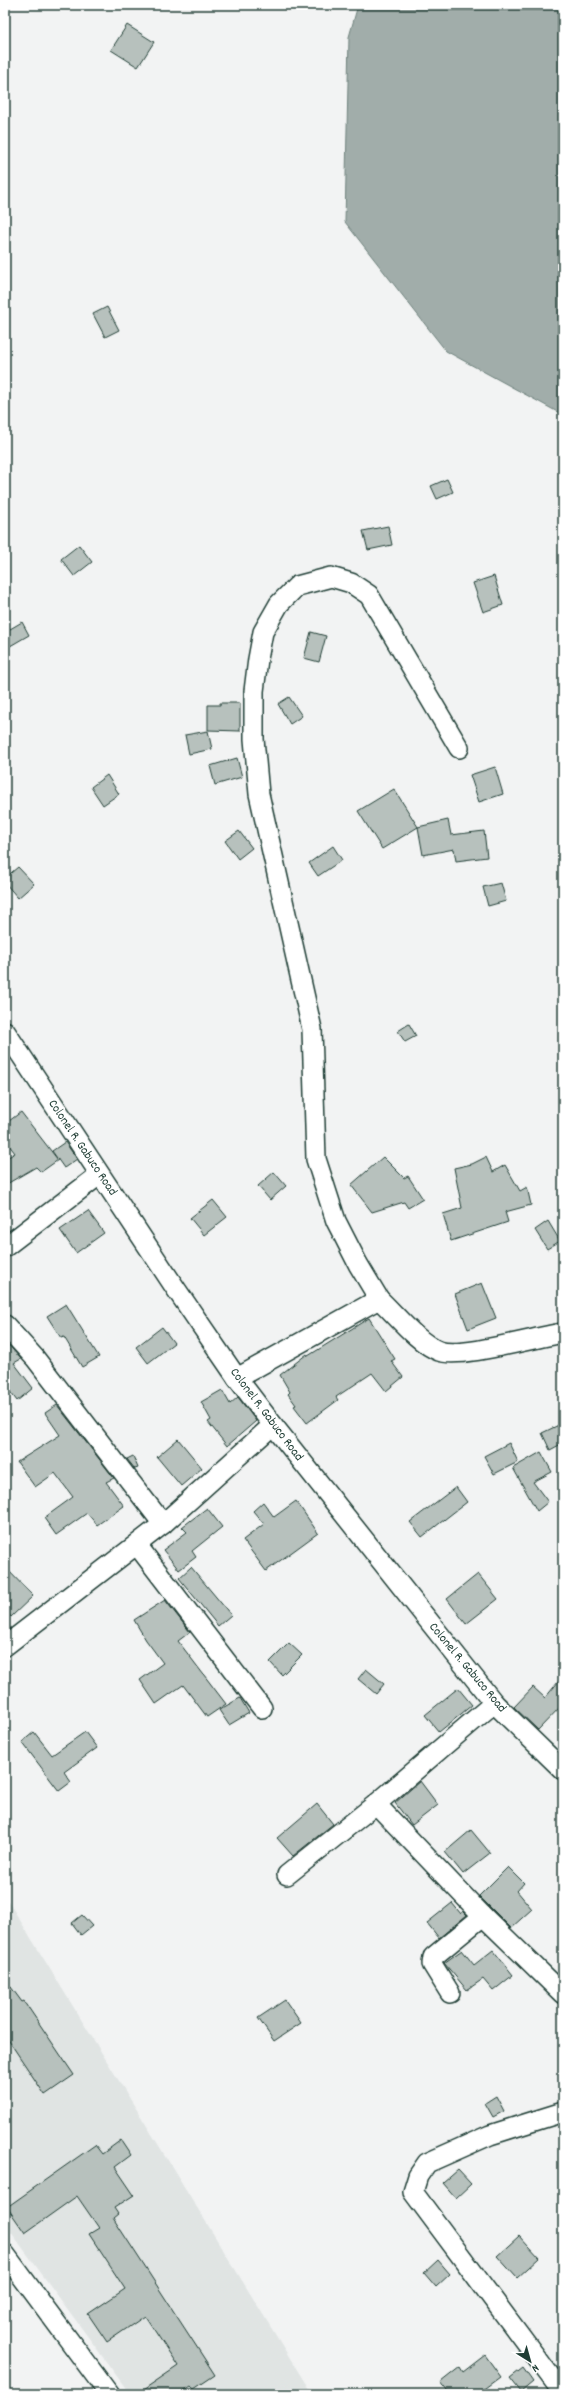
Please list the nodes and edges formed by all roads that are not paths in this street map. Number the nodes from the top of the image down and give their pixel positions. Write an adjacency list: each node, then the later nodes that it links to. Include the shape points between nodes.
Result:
1 (458, 748): 5 (street, via 369,595 351,583 331,577 297,586 279,604 263,632 254,691 254,740 260,794 312,1029 316,1159 336,1221)
2 (5, 1031): 3 (street, Colonel R. Gabuco Road)
3 (99, 1174): 4 (street); 8 (street, Colonel R. Gabuco Road)
4 (5, 1246)
5 (379, 1299): 7 (street, via 424,1342 440,1352 458,1354); 8 (street)
6 (5, 1326): 10 (street, via 35,1358)
7 (563, 1333)
8 (237, 1378): 9 (street, Colonel R. Gabuco Road)
9 (273, 1425): 10 (street); 13 (street, Colonel R. Gabuco Road)
10 (162, 1524): 11 (street)
11 (137, 1545): 12 (street); 14 (street)
12 (5, 1646)
13 (494, 1703): 15 (street, Colonel R. Gabuco Road); 16 (street)
14 (262, 1708)
15 (563, 1770)
16 (376, 1804): 17 (street); 18 (street)
17 (287, 1875)
18 (483, 1916): 19 (street, via 433,1957 432,1964); 20 (street)
19 (450, 1993)
20 (563, 1994)
21 (563, 2112): 23 (street, via 490,2135 427,2163 418,2176 413,2192)
22 (5, 2254): 24 (street)
23 (563, 2393)
24 (109, 2394)

